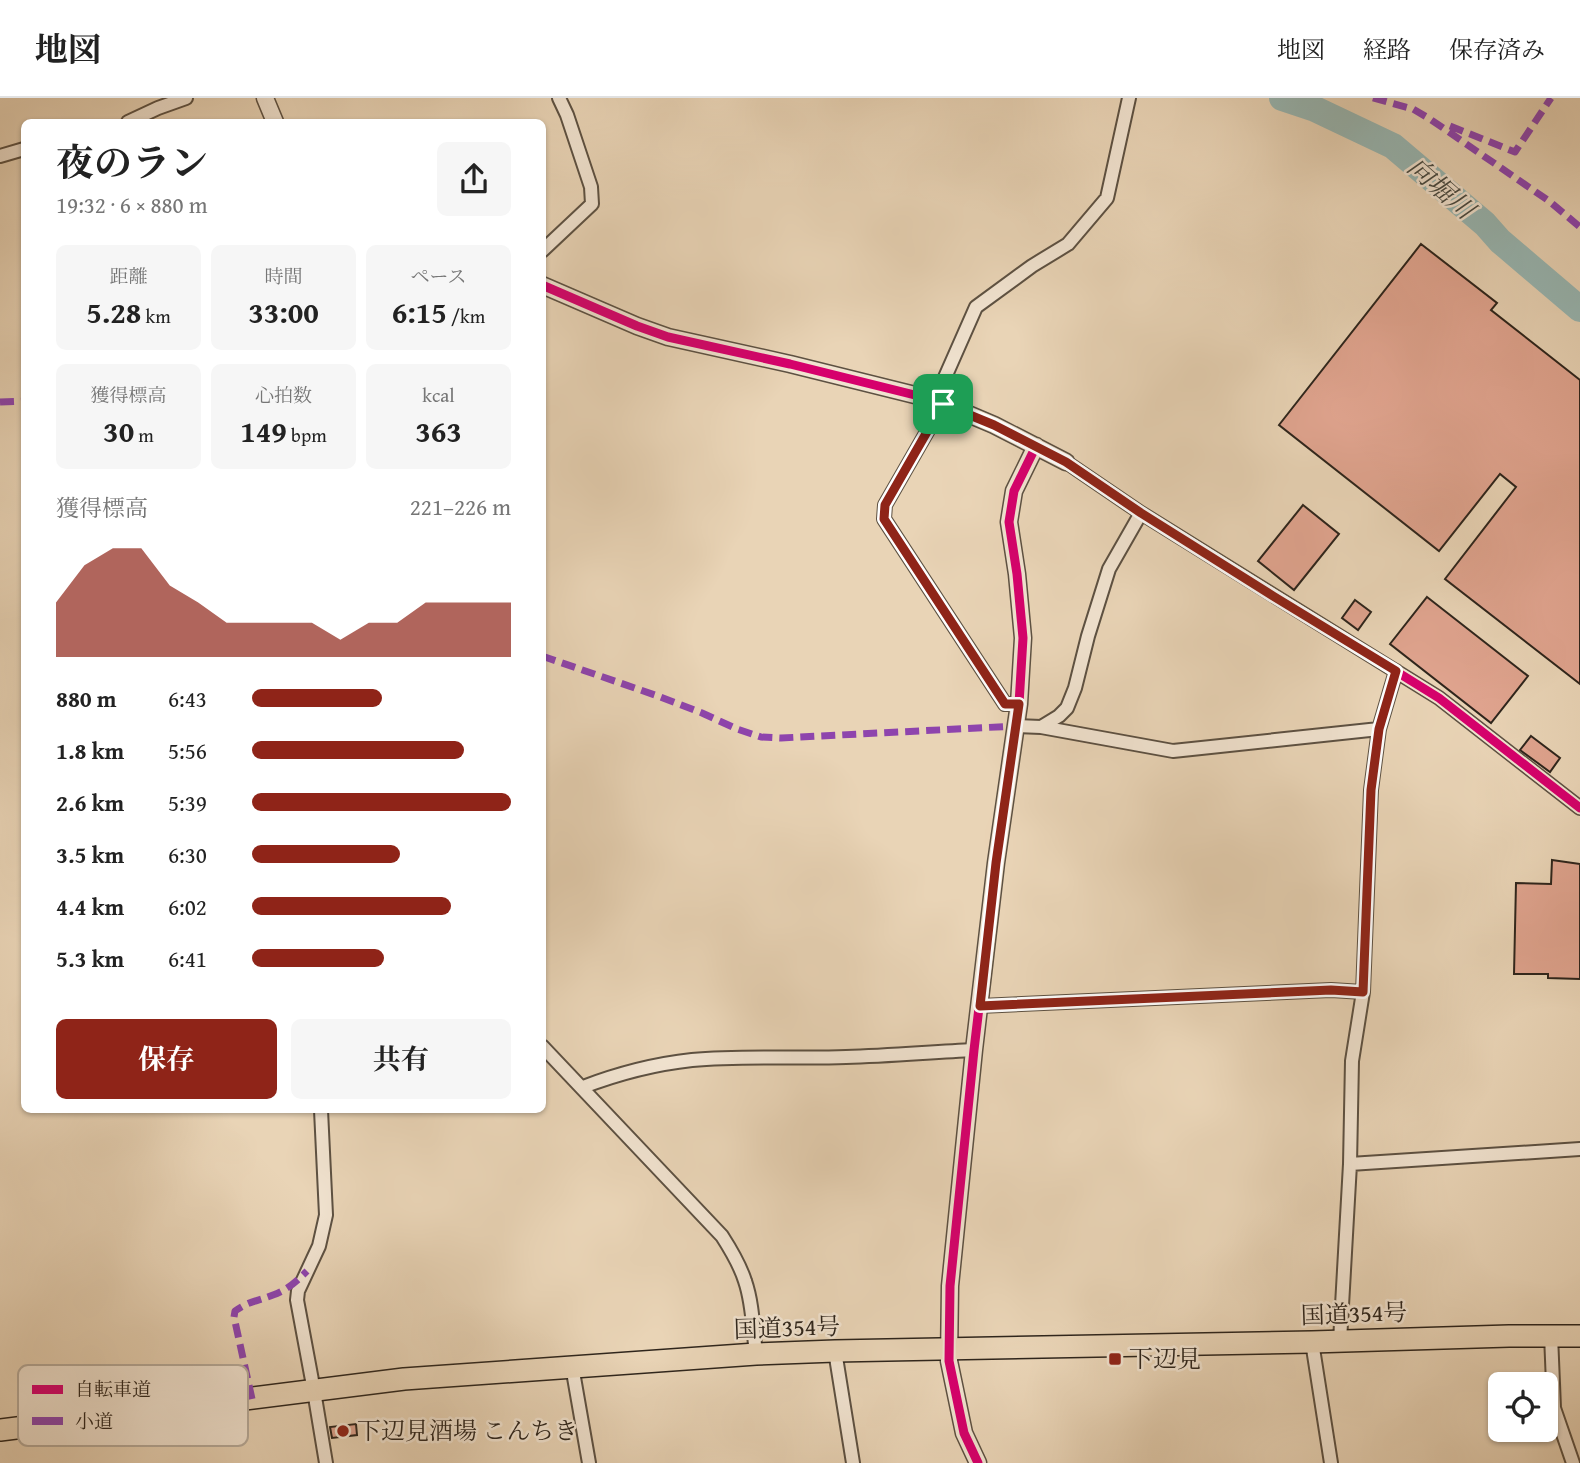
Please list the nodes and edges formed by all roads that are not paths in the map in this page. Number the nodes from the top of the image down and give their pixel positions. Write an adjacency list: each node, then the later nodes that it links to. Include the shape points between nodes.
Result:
1 (186, 98): 5 (street)
2 (265, 98): 6 (street)
3 (559, 98): 9 (street, via 591,187 592,204)
4 (1128, 102): 11 (street, via 1108,198 1068,244 976,307)
5 (134, 119)
6 (274, 119)
7 (21, 150): 8 (street)
8 (0, 156)
9 (546, 247)
10 (546, 287): 11 (street, via 668,337)
11 (939, 402): 12 (street); 16 (street, via 885,505 884,519 1005,704)
12 (1037, 446): 13 (street); 16 (street, via 1014,491 1009,522 1023,638)
13 (1066, 462): 14 (street)
14 (1141, 513): 15 (street); 18 (street, via 1109,569 1067,708)
15 (1396, 671): 19 (street); 20 (street, via 1439,698)
16 (1019, 704): 17 (street)
17 (1016, 726): 18 (street); 22 (street)
18 (1041, 727): 19 (street, via 1173,751)
19 (1379, 729): 21 (street, via 1371,790)
20 (1580, 808)
21 (1363, 992): 22 (street); 28 (street, via 1352,1061)
22 (980, 1006): 24 (street)
23 (546, 1050): 25 (street)
24 (974, 1050): 25 (street, via 689,1060); 33 (street, via 950,1286)
25 (583, 1087): 35 (street, via 722,1236 745,1281)
26 (321, 1113): 37 (street, via 326,1215 297,1300)
27 (1580, 1149): 28 (street)
28 (1350, 1164): 31 (street)
29 (1551, 1335): 30 (highway, 国道354号); 31 (highway, 国道354号); 46 (street, via 1553,1408)
30 (1580, 1336)
31 (1340, 1341): 32 (highway, 国道354号)
32 (1312, 1342): 33 (highway, 国道354号); 45 (street)
33 (950, 1350): 34 (highway, 国道354号); 44 (street, via 964,1433)
34 (835, 1351): 35 (highway, 国道354号); 43 (street)
35 (756, 1354): 36 (highway, 国道354号)
36 (572, 1366): 37 (highway, 国道354号); 42 (street)
37 (314, 1391): 38 (highway, 国道354号); 41 (street)
38 (248, 1399)
39 (18, 1428): 40 (highway, 国道354号)
40 (0, 1430)
41 (326, 1463)
42 (589, 1463)
43 (853, 1463)
44 (978, 1463)
45 (1331, 1463)
46 (1573, 1463)

